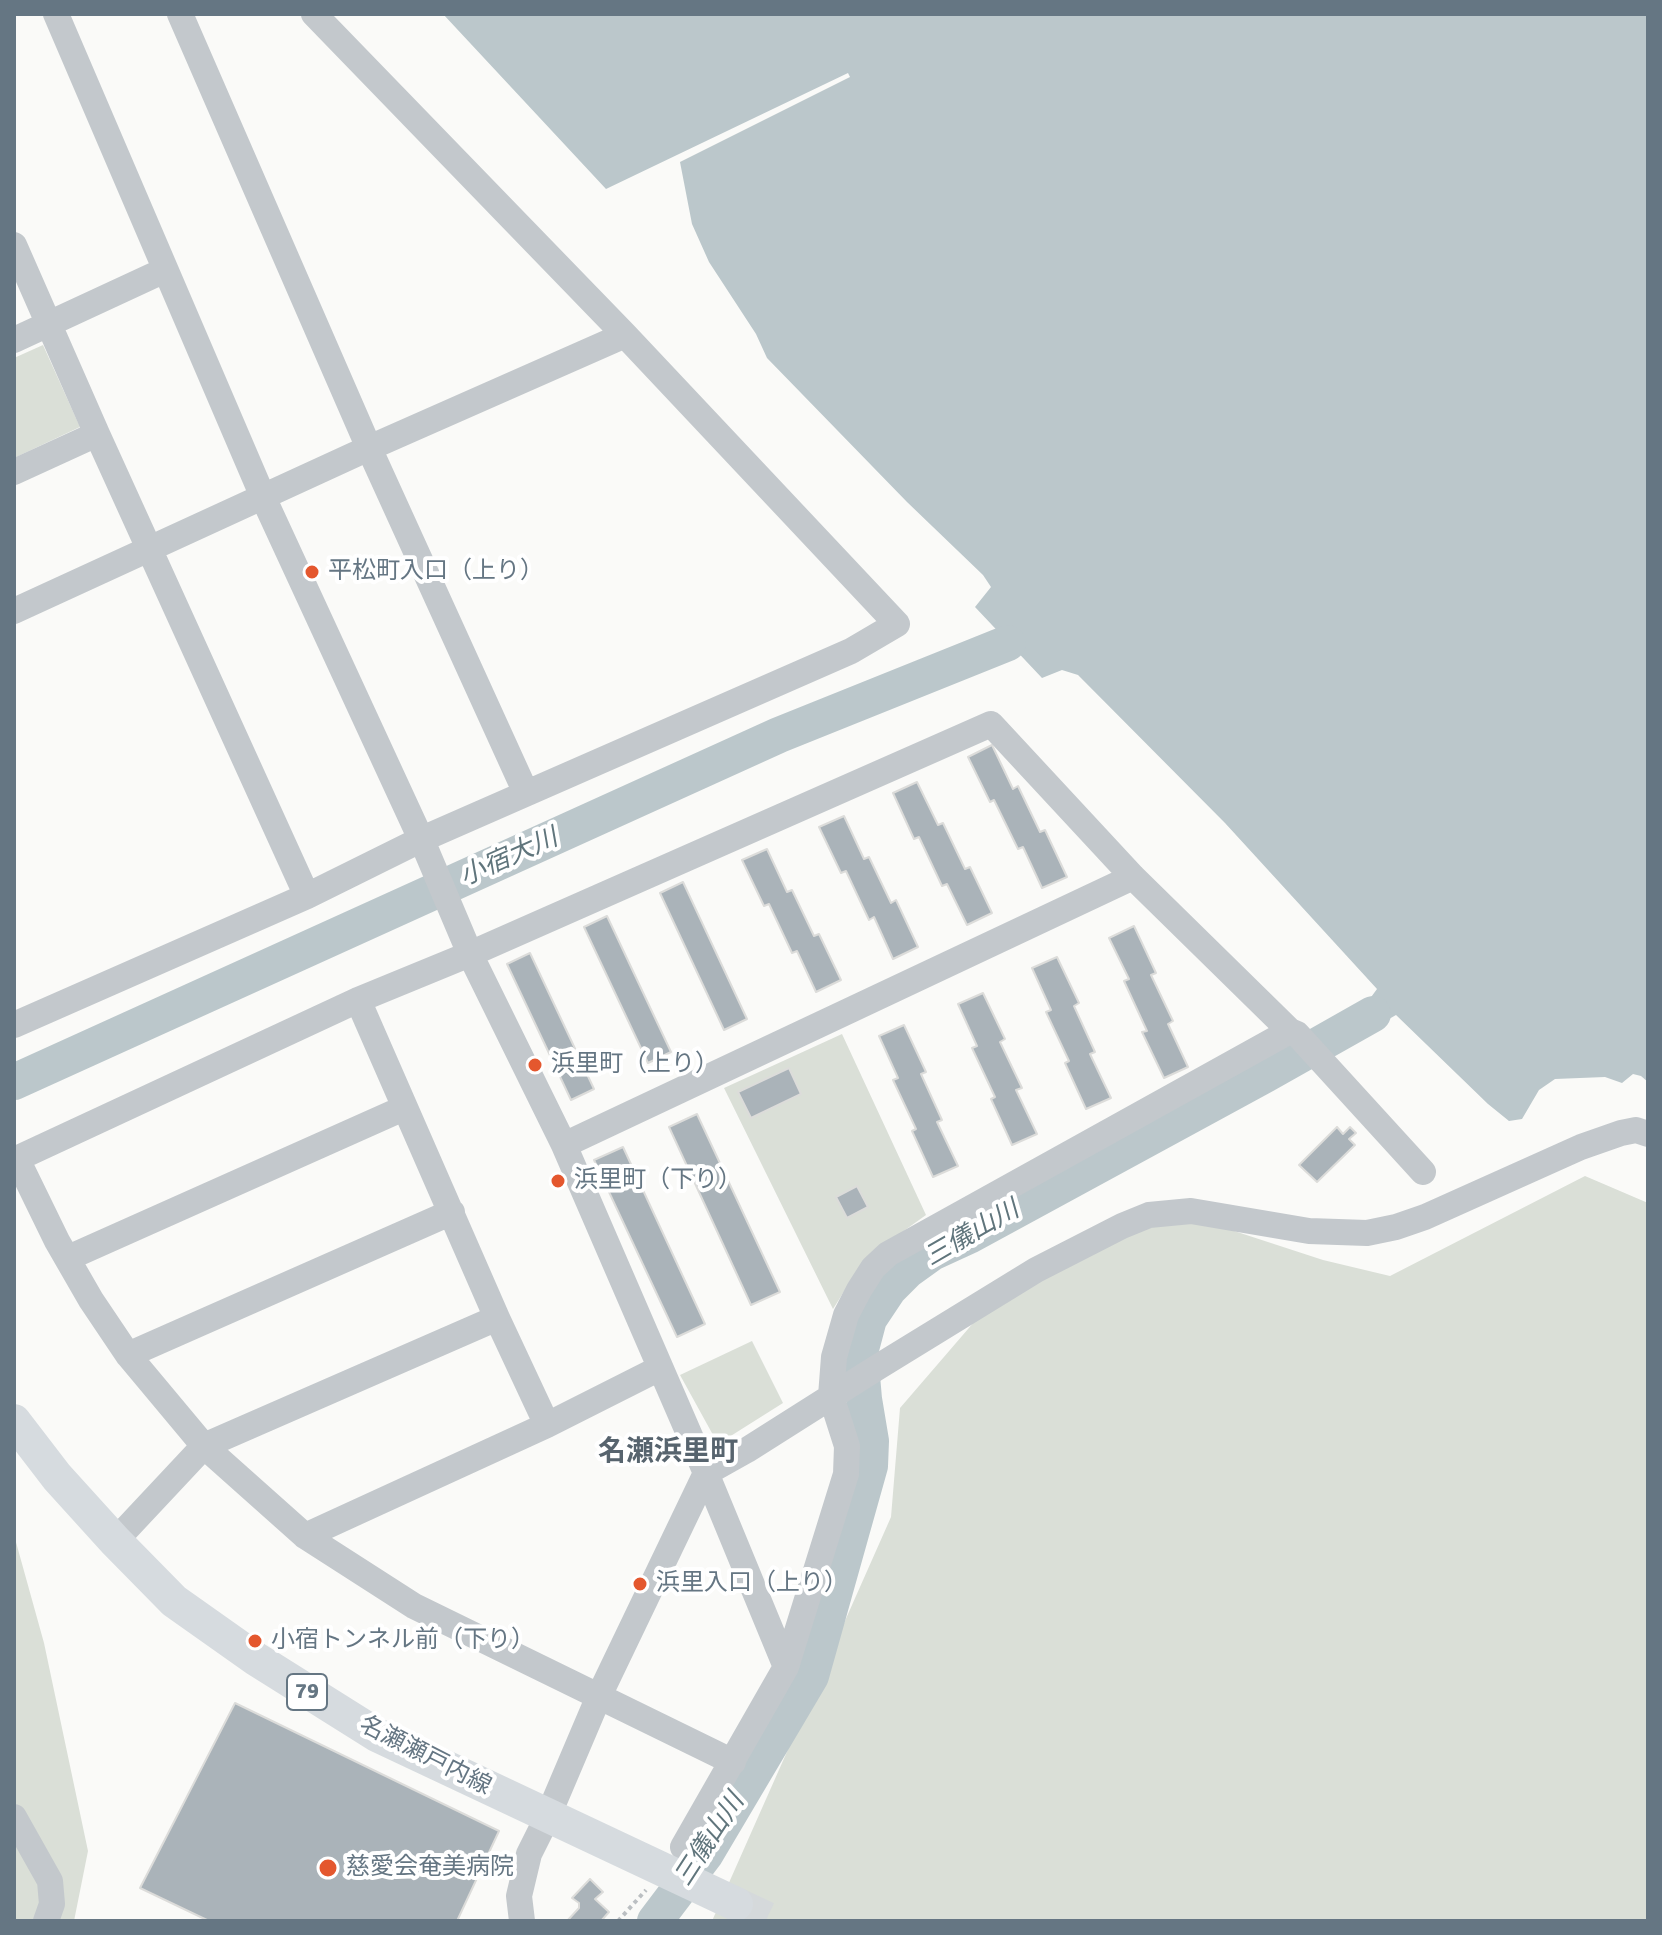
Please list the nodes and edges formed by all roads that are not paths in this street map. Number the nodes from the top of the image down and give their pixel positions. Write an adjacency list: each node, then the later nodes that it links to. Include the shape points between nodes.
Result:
1 (56, 14): 5 (street)
2 (180, 14): 10 (street)
3 (314, 14): 7 (street)
4 (14, 245): 6 (street)
5 (165, 270): 6 (street); 12 (street)
6 (49, 323): 8 (street); 9 (street)
7 (625, 335): 10 (street); 15 (street, via 897,624 851,651)
8 (14, 340)
9 (97, 434): 11 (street); 13 (street)
10 (369, 448): 12 (street); 15 (street)
11 (14, 472)
12 (263, 497): 13 (street); 16 (street)
13 (150, 550): 14 (street); 18 (street)
14 (14, 611)
15 (526, 793): 16 (street)
16 (423, 845): 18 (street); 19 (street)
17 (1133, 877): 19 (street, via 991,724); 22 (street); 25 (street)
18 (307, 896): 21 (street)
19 (467, 947): 20 (street); 25 (street)
20 (358, 1000): 23 (street); 26 (street)
21 (14, 1025)
22 (1294, 1033): 27 (street); 33 (street, via 888,1254 873,1268 846,1315 834,1357)
23 (404, 1108): 28 (street); 29 (street)
24 (1648, 1134): 33 (street, via 1636,1130 1581,1147 1425,1217 1367,1233 1309,1231 1191,1211 1149,1215 1036,1270)
25 (564, 1145): 32 (street)
26 (16, 1160): 29 (street)
27 (1423, 1172)
28 (452, 1212): 30 (street); 31 (street)
29 (68, 1258): 31 (street)
30 (497, 1318): 35 (street); 36 (street)
31 (128, 1355): 36 (street)
32 (660, 1368): 35 (street); 37 (street)
33 (835, 1394): 37 (street); 40 (street, via 847,1446 846,1474)
34 (14, 1421): 39 (main road, 名瀬瀬戸内線 / 79)
35 (547, 1425): 38 (street)
36 (204, 1446): 38 (street); 39 (street)
37 (706, 1473): 40 (street); 41 (street)
38 (305, 1536): 41 (street, via 414,1606)
39 (115, 1541): 43 (main road, 名瀬瀬戸内線 / 79, via 174,1601 269,1668 377,1735)
40 (786, 1667): 42 (street)
41 (599, 1696): 42 (street); 43 (street)
42 (733, 1762): 45 (street)
43 (548, 1816): 45 (main road, 名瀬瀬戸内線 / 79); 48 (street, via 529,1854 519,1896)
44 (14, 1817): 47 (street, via 50,1881 52,1904)
45 (671, 1863): 46 (main road, 名瀬瀬戸内線 / 79, via 704,1890)
46 (736, 1904)
47 (46, 1921)
48 (522, 1921)

